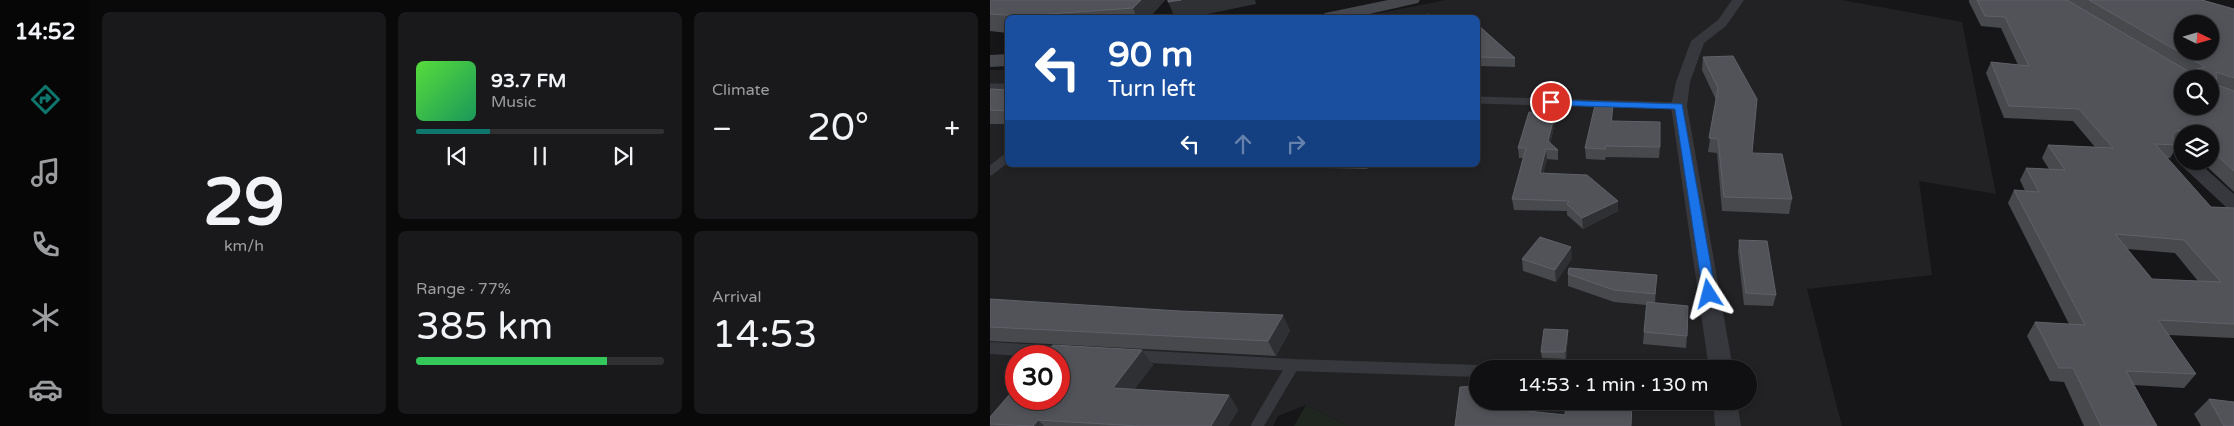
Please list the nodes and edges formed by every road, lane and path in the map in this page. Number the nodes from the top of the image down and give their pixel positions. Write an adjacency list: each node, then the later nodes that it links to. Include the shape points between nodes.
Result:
1 (1412, 0): 3 (main road)
2 (1736, 2): 9 (street, via 1722,23 1698,41 1683,82)
3 (1340, 15)
4 (1005, 60): 5 (main road)
5 (990, 61)
6 (990, 87): 7 (lane)
7 (1005, 88)
8 (1480, 100): 9 (lane)
9 (1679, 106): 17 (street)
10 (1005, 159): 11 (lane)
11 (990, 170)
12 (2197, 170): 13 (street)
13 (2234, 204)
14 (990, 348): 15 (lane)
15 (1005, 349)
16 (1117, 356): 18 (lane)
17 (1720, 360)
18 (1293, 365): 19 (lane); 21 (lane)
19 (1469, 371)
20 (1726, 410): 22 (street)
21 (1258, 426)
22 (1728, 426)

